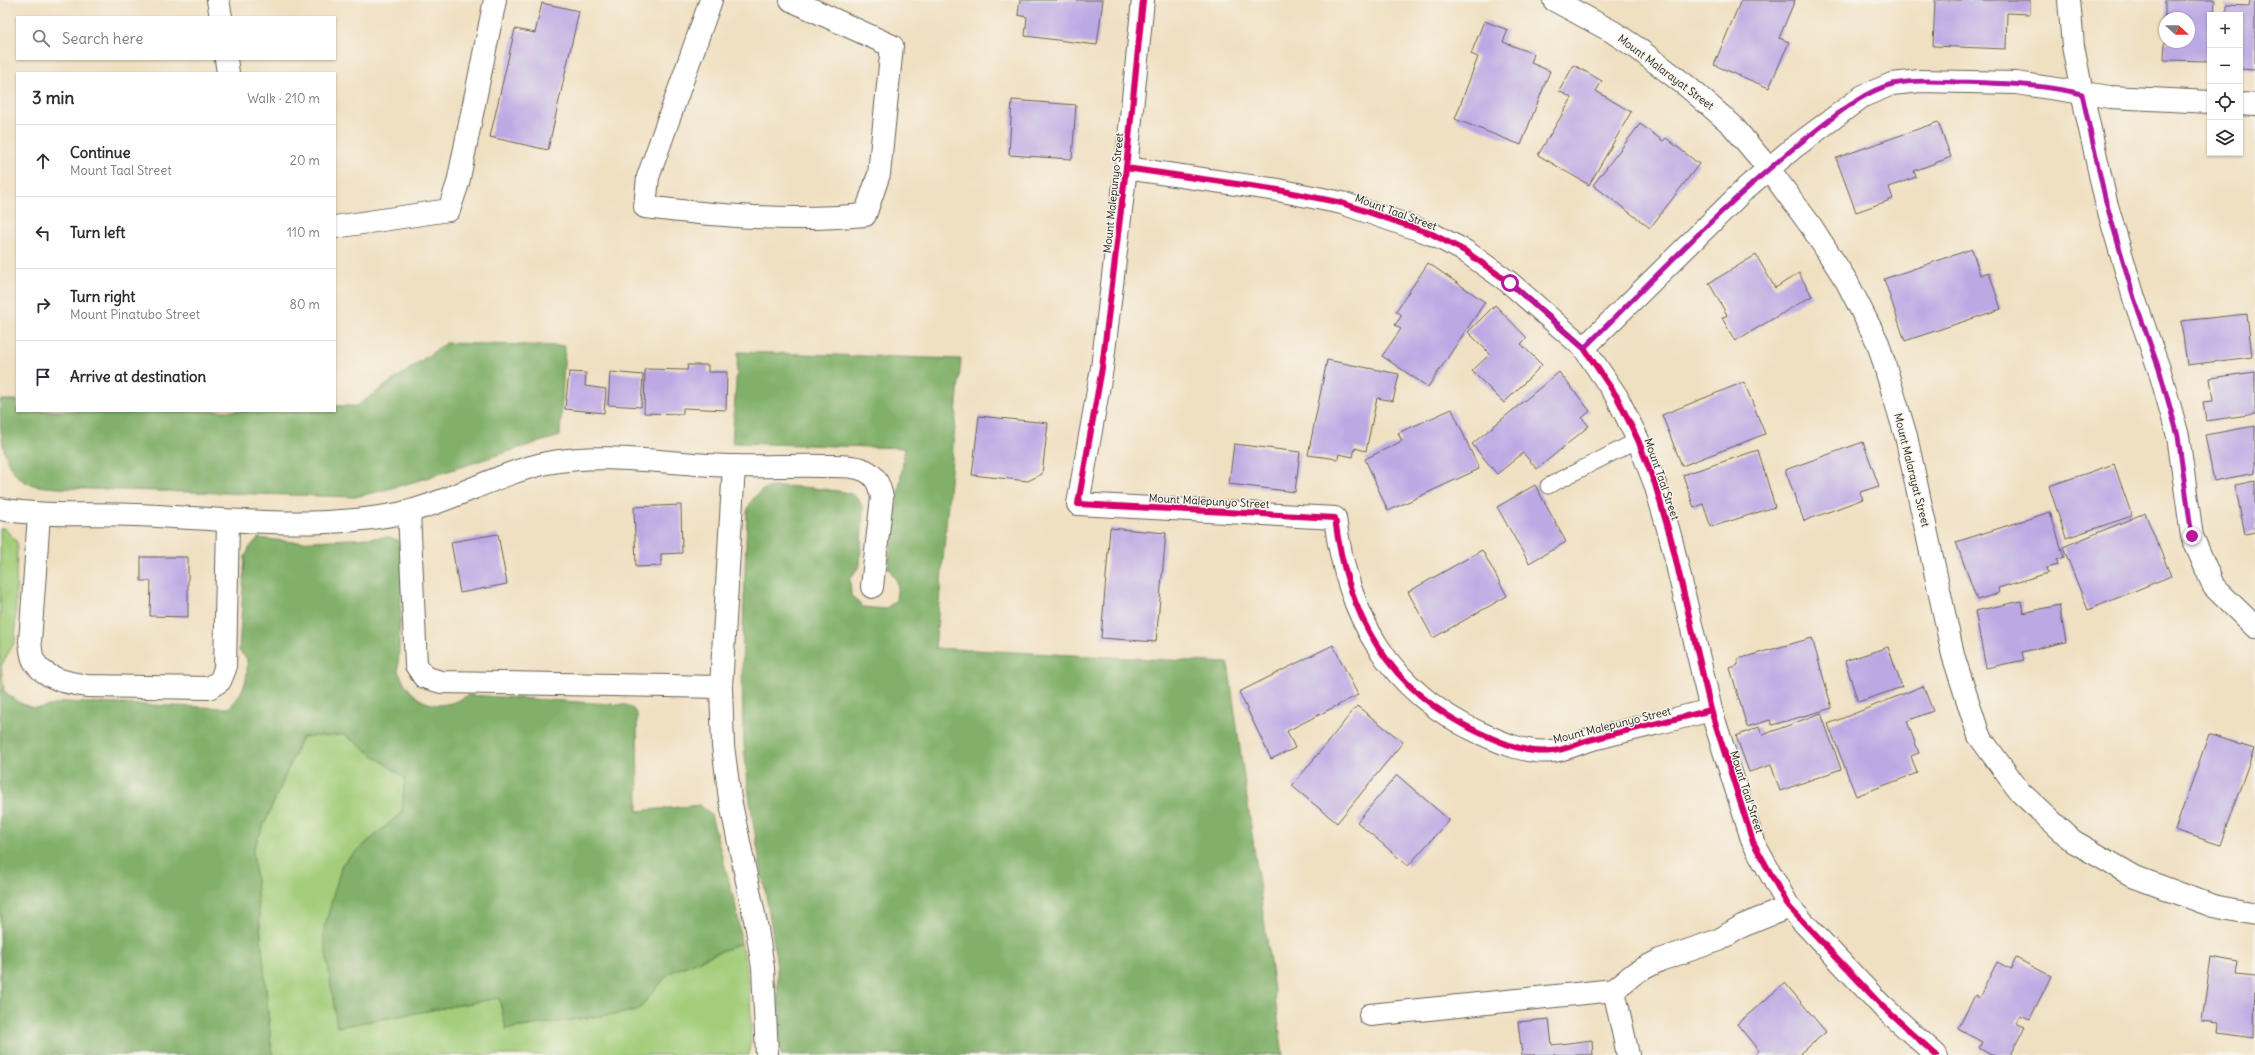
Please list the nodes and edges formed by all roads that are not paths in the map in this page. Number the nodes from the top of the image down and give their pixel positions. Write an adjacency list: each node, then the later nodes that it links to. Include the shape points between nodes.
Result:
1 (218, 0): 8 (street)
2 (495, 0): 17 (street, via 458,183 449,210)
3 (711, 0): 4 (street, via 648,177 645,207 719,216 827,218 865,215 879,174 892,46)
4 (791, 0)
5 (1143, 0): 15 (street, Mount Malepunyo Street)
6 (1554, 0): 16 (street, Mount Malarayat Street, via 1613,32 1688,87 1732,125)
7 (2069, 0): 11 (street, via 2073,46)
8 (221, 16)
9 (226, 60): 10 (street)
10 (228, 72)
11 (2082, 94): 12 (street); 16 (street, via 2048,86 2016,83 1920,81 1892,84 1863,96); 27 (street, via 2106,202 2178,436 2192,536 2214,587)
12 (2207, 102)
13 (2243, 104): 14 (street)
14 (2255, 105)
15 (1126, 168): 18 (street, Mount Taal Street, via 1278,190 1342,203 1432,234 1465,251 1510,283); 29 (street, Mount Malepunyo Street, via 1102,368 1078,504 1335,518 1347,580 1362,621 1380,654 1403,680 1434,706 1470,729 1502,743 1530,750 1553,751)
16 (1768, 169): 18 (street); 31 (street, Mount Malarayat Street, via 1811,226 1843,276 1878,342 1906,436 1953,655 1979,736 2020,792 2073,841 2135,877 2213,906)
17 (336, 227)
18 (1584, 348): 19 (street, Mount Taal Street, via 1617,397)
19 (1638, 440): 21 (lane); 29 (street, Mount Taal Street, via 1655,484 1671,539)
20 (734, 466): 23 (street, via 615,459 547,463 514,472); 26 (street, via 852,467 874,476 882,497); 28 (street)
21 (1548, 486)
22 (0, 509): 24 (street)
23 (410, 512): 25 (street, via 355,520); 28 (street, via 416,665 424,677 442,682)
24 (40, 515): 25 (street, via 136,515); 25 (street, via 30,642 34,661 48,675 68,683 87,686 209,688 220,681 225,669)
25 (228, 521)
26 (872, 587)
27 (2255, 627)
28 (721, 687): 34 (street, via 723,746 730,799 763,968)
29 (1711, 710): 30 (street, Mount Taal Street, via 1753,842)
30 (1789, 907): 32 (street, via 1742,926 1719,940 1660,960 1635,973); 36 (street, Mount Taal Street, via 1881,1005)
31 (2255, 914)
32 (1614, 990): 33 (street); 35 (street)
33 (1370, 1015)
34 (767, 1055)
35 (1628, 1055)
36 (1936, 1055)

